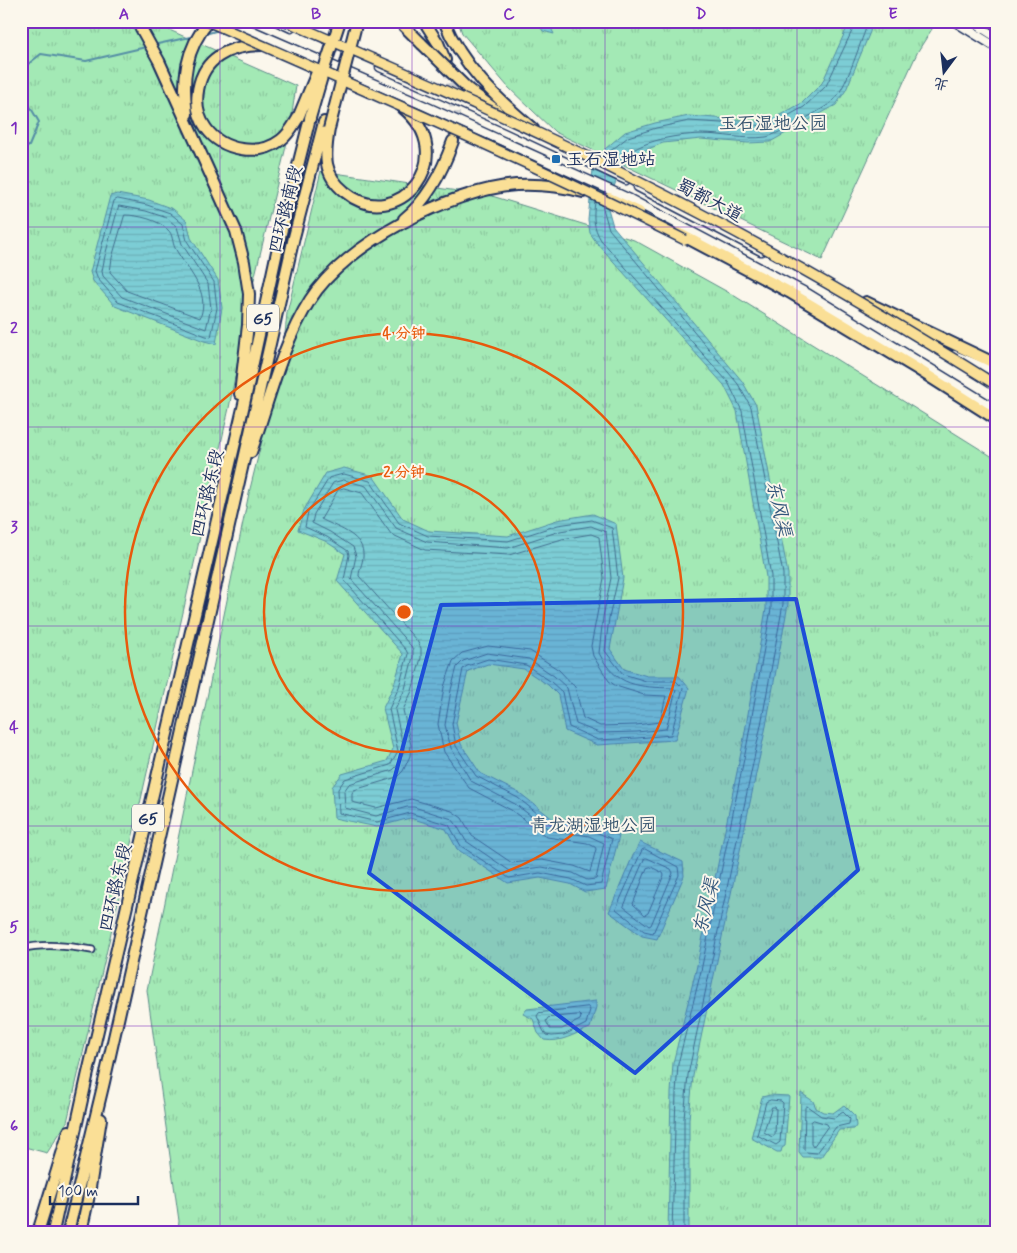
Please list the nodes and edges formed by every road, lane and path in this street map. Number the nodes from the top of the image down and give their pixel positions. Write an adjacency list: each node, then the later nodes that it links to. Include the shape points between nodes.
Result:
1 (137, 21): 19 (highway)
2 (208, 21): 19 (highway, via 198,36 185,73 183,92); 28 (highway, bridge, via 469,137)
3 (216, 21): 15 (highway)
4 (230, 21): 24 (main road)
5 (276, 21): 23 (main road)
6 (286, 21): 31 (highway, 蜀都大道, bridge, via 556,141 675,200 770,250)
7 (356, 21): 20 (highway, 四环路南段 / G5, bridge, via 338,69)
8 (398, 21): 21 (highway, bridge, via 487,105)
9 (424, 21): 17 (highway)
10 (444, 21): 21 (highway, via 463,57 484,83)
11 (954, 21): 16 (main road)
12 (970, 21): 14 (main road)
13 (339, 25): 15 (highway, bridge, via 298,118 282,140 261,149 247,150 223,143 205,127 200,116 197,102 202,76 210,64 231,50 246,45); 32 (highway, 四环路南段 / G5, bridge, via 310,118)
14 (996, 37)
15 (268, 45): 18 (highway)
16 (996, 47)
17 (445, 60)
18 (394, 101): 20 (highway, via 418,123 427,149 422,177 406,195 393,202 366,203 351,198 340,188 330,175 327,163); 24 (highway)
19 (188, 124): 32 (highway, via 236,231 244,262 249,294)
20 (326, 126): 33 (highway, 四环路南段 / G5, via 294,237)
21 (533, 129): 23 (highway)
22 (453, 141): 27 (highway, via 446,162 420,204)
23 (578, 154): 25 (highway, bridge)
24 (565, 178): 26 (highway, bridge); 26 (main road); 27 (highway, via 463,196)
25 (638, 183): 29 (highway, via 774,251 866,302); 30 (main road, via 910,334)
26 (628, 202): 34 (main road, via 807,293); 35 (highway, via 788,292)
27 (391, 229): 36 (highway, via 348,258 311,298 295,325)
28 (685, 240)
29 (996, 364)
30 (996, 372)
31 (996, 385)
32 (242, 403): 40 (highway, 四环路东段 / G5)
33 (256, 407): 36 (highway, 四环路东段 / G5)
34 (996, 409)
35 (996, 419)
36 (235, 498): 39 (highway, 四环路东段 / G5)
37 (21, 949): 38 (street, via 36,945)
38 (92, 950)
39 (116, 1028): 43 (highway, 四环路东段 / G5); 44 (highway)
40 (87, 1077): 41 (highway); 42 (highway, 四环路东段 / G5)
41 (38, 1232)
42 (53, 1232)
43 (68, 1232)
44 (81, 1232)

